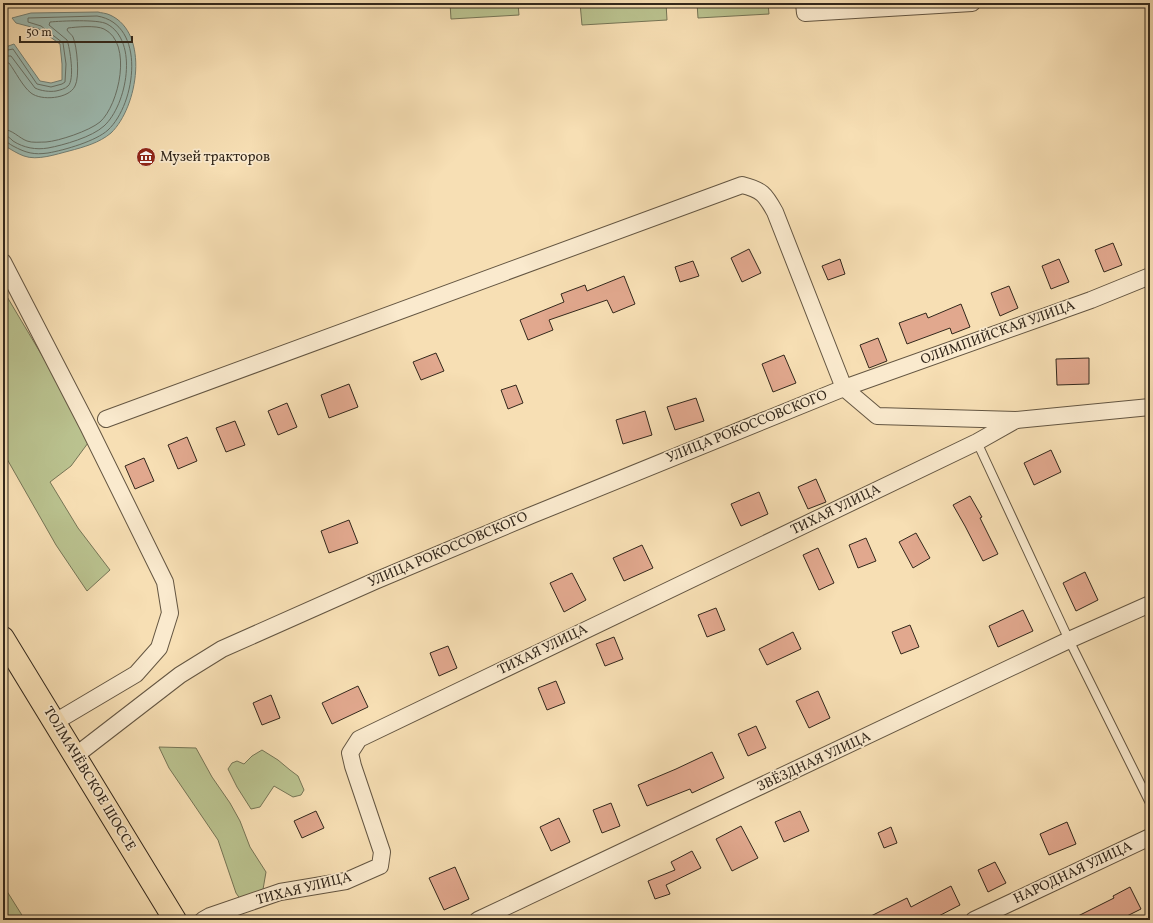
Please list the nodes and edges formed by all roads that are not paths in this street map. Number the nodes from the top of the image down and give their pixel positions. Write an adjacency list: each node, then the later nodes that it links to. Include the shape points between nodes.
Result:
1 (804, 3): 2 (street, via 805,13)
2 (972, 3)
3 (3, 262): 13 (street, via 165,582 170,613 159,648 136,674)
4 (1150, 276): 5 (street, ОЛИМПИЙСКАЯ УЛИЦА, via 1091,300)
5 (844, 388): 7 (street, via 775,212 767,197 754,188 742,185); 8 (street, via 877,416); 14 (street, УЛИЦА РОКОССОВСКОГО, via 532,515 222,649 180,675)
6 (1150, 407): 8 (street)
7 (106, 419)
8 (1016, 420): 9 (street, ТИХАЯ УЛИЦА)
9 (977, 442): 12 (lane); 18 (street, ТИХАЯ УЛИЦА, via 359,739 350,753 382,852 380,866 346,881 280,892)
10 (1150, 604): 12 (street, ЗВЁЗДНАЯ УЛИЦА)
11 (3, 638): 13 (main road, ТОЛМАЧЁВСКОЕ ШОССЕ)
12 (1070, 640): 15 (lane); 19 (street, ЗВЁЗДНАЯ УЛИЦА)
13 (55, 722): 14 (main road, ТОЛМАЧЁВСКОЕ ШОССЕ)
14 (75, 756): 17 (main road, ТОЛМАЧЁВСКОЕ ШОССЕ)
15 (1150, 803)
16 (1150, 837): 20 (street, НАРОДНАЯ УЛИЦА)
17 (175, 920)
18 (203, 920)
19 (478, 920)
20 (974, 920)

